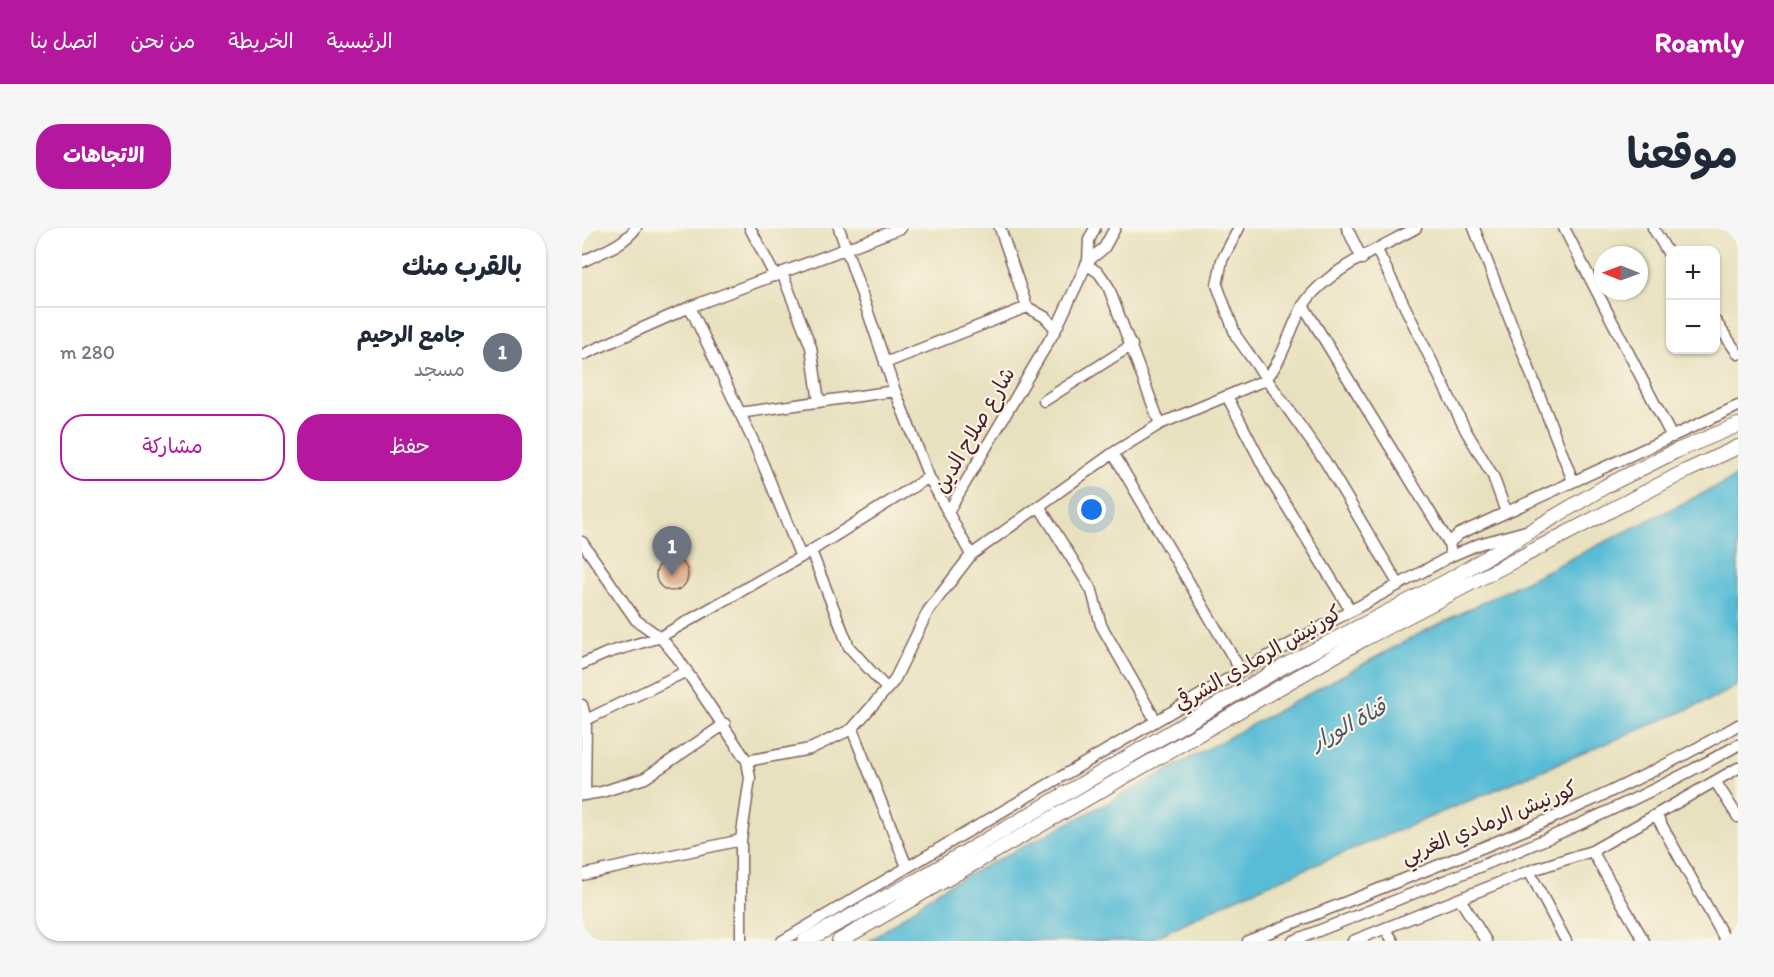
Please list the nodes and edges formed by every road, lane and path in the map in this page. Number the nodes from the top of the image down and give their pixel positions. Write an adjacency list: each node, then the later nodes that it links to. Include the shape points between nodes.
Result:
1 (636, 228): 18 (street, via 613,249)
2 (750, 228): 20 (street)
3 (839, 228): 14 (street)
4 (902, 228): 14 (street)
5 (1000, 228): 23 (street)
6 (1095, 228): 19 (street, شارع صلاح الدين, via 1089,240)
7 (1116, 228): 19 (street, شارع صلاح الدين, via 1104,248)
8 (1239, 228): 30 (street, via 1222,260 1217,285 1236,336)
9 (1347, 228): 17 (street)
10 (1416, 228): 16 (street)
11 (1474, 228): 45 (street)
12 (1563, 228): 39 (street)
13 (1653, 228): 15 (street)
14 (847, 247): 20 (street); 29 (street)
15 (1666, 248)
16 (1377, 250): 17 (street); 48 (street, via 1466,431 1493,476)
17 (1362, 260): 21 (street, via 1320,285)
18 (582, 262)
19 (1087, 262): 25 (street, شارع صلاح الدين); 26 (street, via 1104,280)
20 (778, 275): 22 (street); 34 (street, via 812,347)
21 (1303, 306): 30 (street, via 1274,370); 51 (street)
22 (690, 307): 28 (street); 36 (street)
23 (1027, 308): 25 (street, via 1045,317); 29 (street)
24 (1720, 328): 27 (street)
25 (1056, 329): 47 (street, شارع صلاح الدين)
26 (1132, 345): 33 (street); 37 (street)
27 (1738, 354)
28 (582, 355)
29 (885, 363): 31 (street)
30 (1265, 380): 32 (street); 56 (street, via 1325,461)
31 (895, 391): 34 (street); 44 (street)
32 (1228, 398): 37 (street); 57 (street, via 1270,479)
33 (1044, 401)
34 (819, 402): 36 (street)
35 (1738, 406): 39 (street)
36 (739, 412): 55 (street)
37 (1160, 424): 42 (street)
38 (1738, 425): 41 (main road, كورنيش الرمادي الشرقي)
39 (1672, 436): 45 (street)
40 (1738, 447): 43 (main road, كورنيش الرمادي الشرقي)
41 (1674, 452): 43 (main road); 49 (main road, كورنيش الرمادي الشرقي)
42 (1113, 453): 46 (street); 61 (street)
43 (1684, 472): 88 (main road, كورنيش الرمادي الشرقي, via 1362,639)
44 (929, 477): 47 (street); 52 (street)
45 (1573, 481): 48 (street)
46 (1039, 506): 53 (street); 65 (street, via 1092,591 1101,625)
47 (948, 512): 53 (street, شارع صلاح الدين)
48 (1506, 512): 51 (street, via 1459,534)
49 (1532, 530): 54 (street); 87 (main road, كورنيش الرمادي الشرقي, via 1447,581 1282,667 916,881)
50 (582, 542): 58 (street, via 636,620)
51 (1449, 543): 54 (street)
52 (811, 551): 55 (street); 62 (street, via 849,648)
53 (972, 555): 62 (street, via 928,611)
54 (1451, 556): 56 (street)
55 (801, 557): 58 (street)
56 (1399, 585): 57 (street)
57 (1351, 611): 61 (street)
58 (660, 637): 59 (street); 60 (street)
59 (582, 664)
60 (687, 671): 64 (street); 66 (street)
61 (1241, 671): 65 (street)
62 (887, 689): 68 (street)
63 (582, 705): 64 (street)
64 (586, 720): 73 (street)
65 (1156, 721): 79 (street)
66 (724, 724): 70 (street); 73 (street, via 645,778)
67 (1738, 725): 78 (street, كورنيش الرمادي الغربي, via 1599,797)
68 (852, 729): 70 (street, via 810,749); 79 (street)
69 (1738, 745): 80 (street, كورنيش الرمادي الغربي, via 1598,816)
70 (747, 761): 76 (street, via 750,778)
71 (1738, 768): 72 (street)
72 (1716, 781): 74 (street); 75 (street)
73 (584, 795)
74 (1656, 815): 77 (street); 96 (street)
75 (1738, 817)
76 (741, 840): 82 (street); 85 (street)
77 (1592, 851): 81 (street); 95 (street)
78 (1466, 853): 80 (street); 89 (street, كورنيش الرمادي الغربي)
79 (907, 867): 86 (street)
80 (1473, 869): 90 (street, كورنيش الرمادي الغربي)
81 (1529, 871): 83 (street); 94 (street)
82 (582, 875)
83 (1460, 899): 84 (street); 93 (street)
84 (1385, 928): 91 (street); 92 (street)
85 (741, 941)
86 (782, 941)
87 (805, 941)
88 (838, 941)
89 (1248, 941)
90 (1293, 941)
91 (1353, 941)
92 (1393, 941)
93 (1486, 941)
94 (1566, 941)
95 (1644, 941)
96 (1726, 941)

